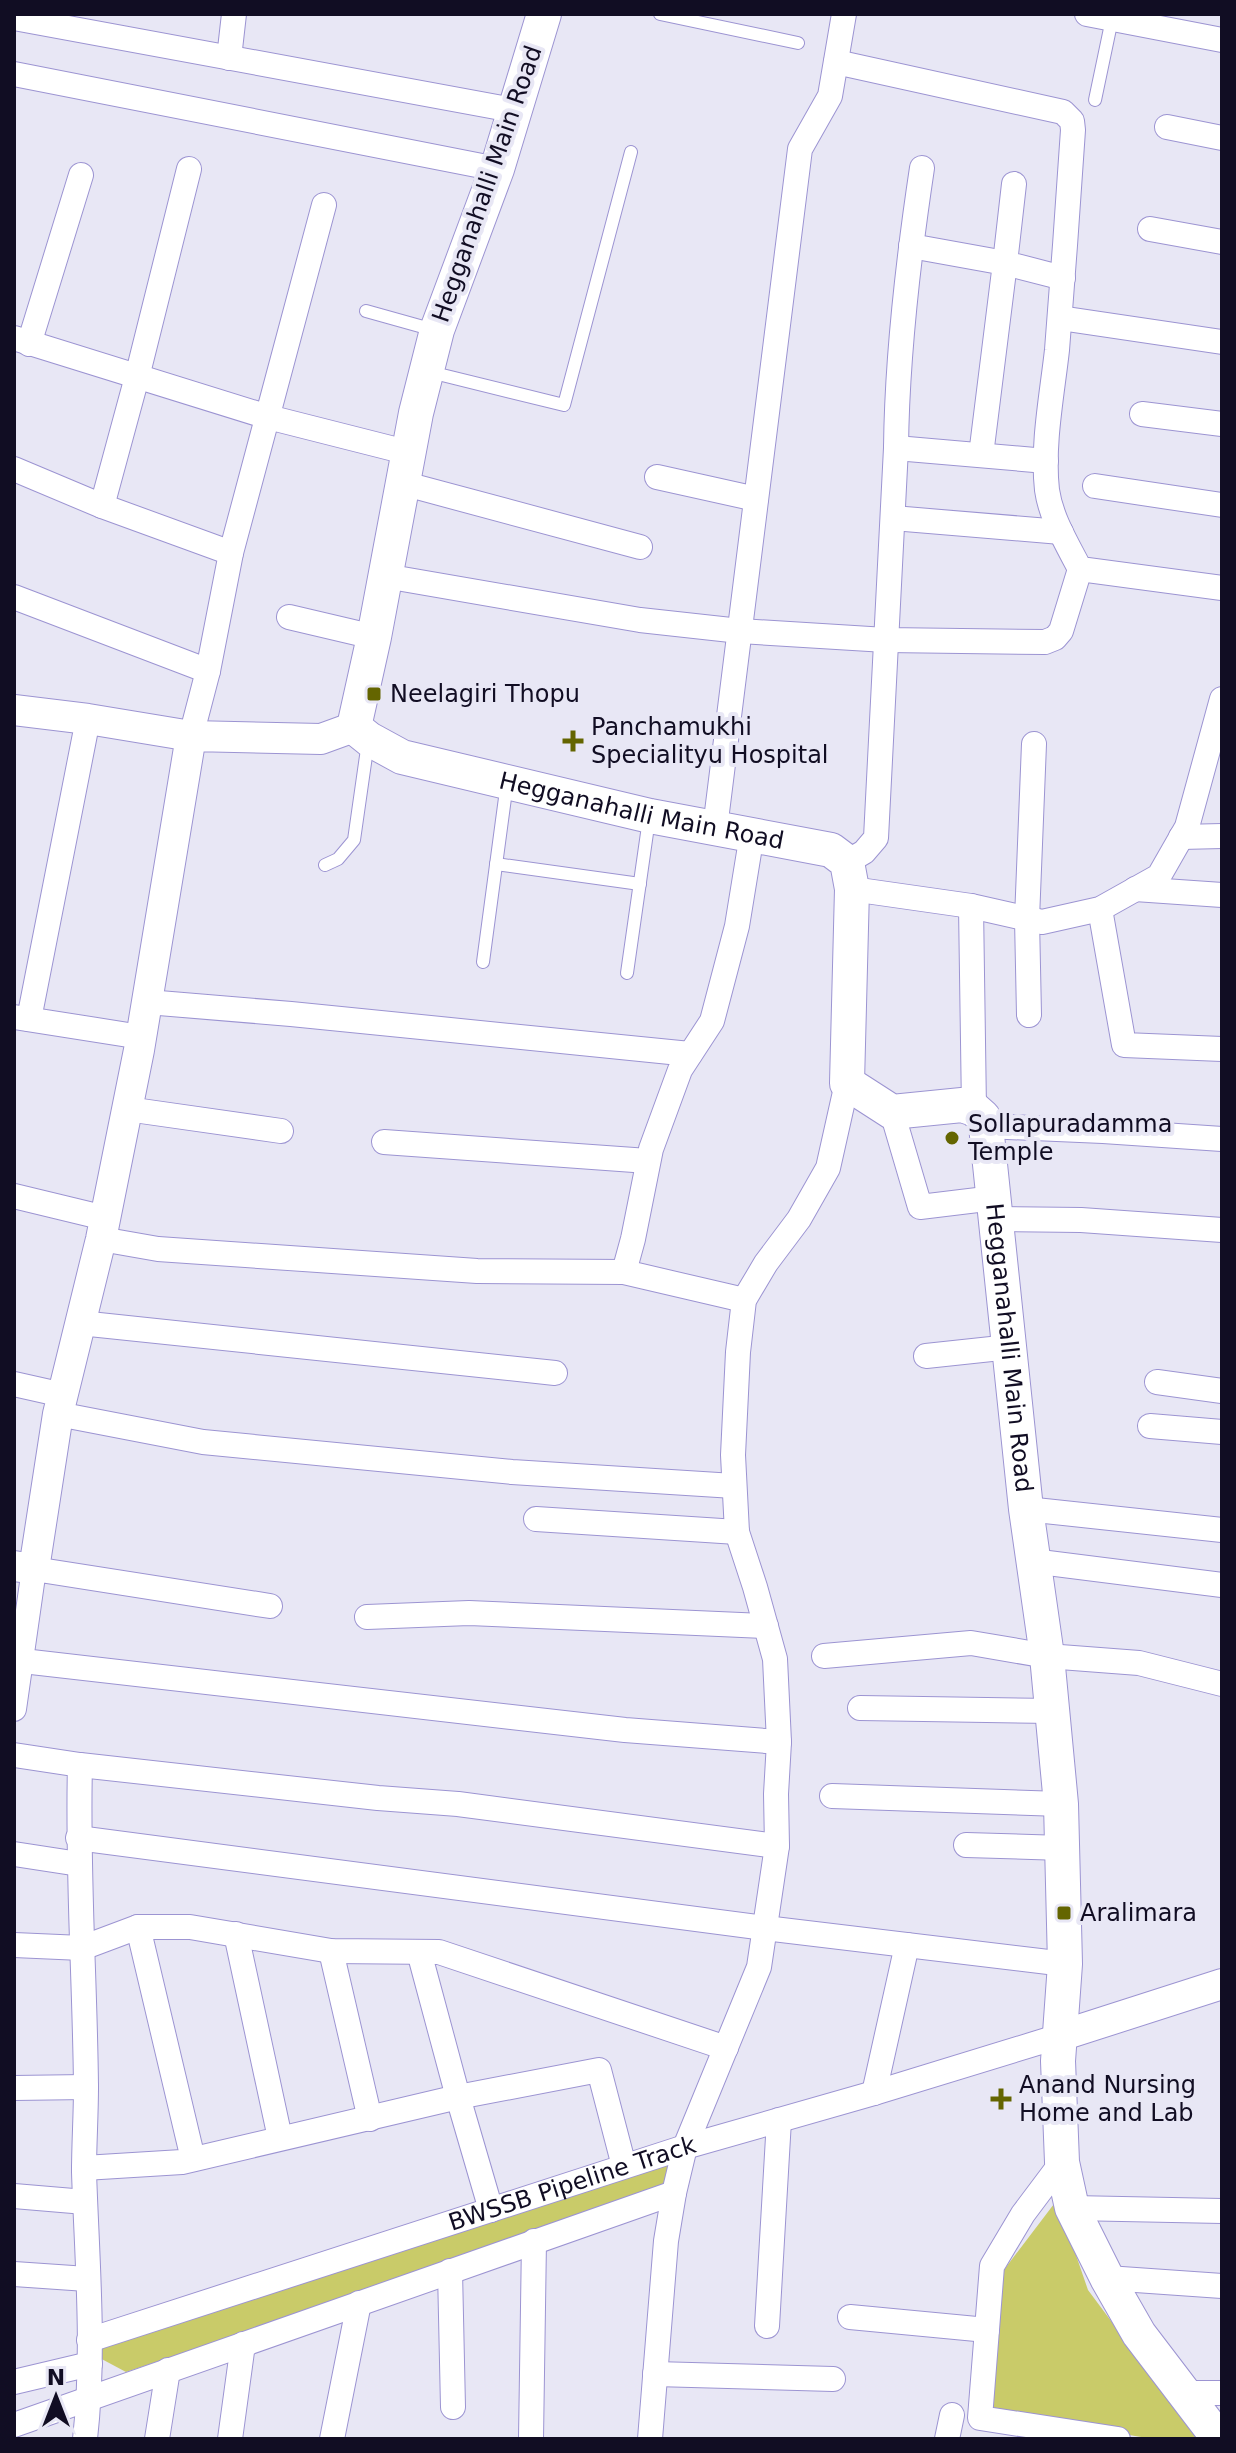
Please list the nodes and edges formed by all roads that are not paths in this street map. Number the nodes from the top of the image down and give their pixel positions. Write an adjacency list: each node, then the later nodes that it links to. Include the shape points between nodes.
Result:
1 (234, 14): 10 (street)
2 (544, 14): 14 (main road, Hegganahalli Main Road)
3 (660, 14): 9 (lane)
4 (844, 14): 11 (street)
5 (1087, 14): 7 (street)
6 (14, 18): 10 (street)
7 (1112, 19): 8 (street); 13 (lane)
8 (1222, 40)
9 (798, 43)
10 (229, 58): 14 (street)
11 (836, 62): 28 (street, via 1069,116 1073,130); 46 (street, via 830,96 800,149)
12 (14, 74): 20 (street)
13 (1095, 100)
14 (513, 110): 20 (main road, Hegganahalli Main Road)
15 (1167, 127): 16 (street)
16 (1222, 138)
17 (631, 152): 34 (lane, via 564,405)
18 (922, 168): 26 (street)
19 (189, 169): 35 (street)
20 (497, 169): 31 (main road, Hegganahalli Main Road)
21 (81, 175): 32 (street)
22 (1014, 184): 27 (street)
23 (324, 205): 37 (street)
24 (1150, 229): 25 (street)
25 (1222, 242)
26 (911, 246): 27 (street); 39 (street)
27 (1005, 263): 28 (street); 40 (street)
28 (1063, 278): 30 (street)
29 (366, 311): 31 (lane)
30 (1060, 318): 33 (street); 41 (street)
31 (437, 330): 34 (main road, Hegganahalli Main Road)
32 (22, 341): 35 (street)
33 (1222, 342)
34 (427, 372): 42 (main road, Hegganahalli Main Road)
35 (137, 377): 37 (street); 48 (street)
36 (1142, 414): 38 (street)
37 (268, 417): 42 (street); 52 (street)
38 (1222, 424)
39 (896, 448): 40 (street); 49 (street)
40 (981, 455): 41 (street)
41 (1046, 461): 50 (street, via 1047,492)
42 (406, 468): 51 (street); 54 (main road, Hegganahalli Main Road)
43 (14, 469): 48 (street)
44 (657, 477): 46 (street)
45 (1095, 486): 47 (street)
46 (756, 499): 58 (street)
47 (1222, 505)
48 (102, 506): 52 (street)
49 (893, 518): 50 (street); 60 (street)
50 (1061, 532): 53 (street)
51 (640, 547)
52 (231, 553): 61 (street)
53 (1080, 569): 55 (street); 60 (street, via 1061,631 1045,642)
54 (385, 576): 58 (street, via 640,620); 59 (main road, Hegganahalli Main Road)
55 (1222, 588)
56 (14, 597): 61 (street)
57 (289, 617): 59 (street)
58 (740, 631): 60 (street); 70 (street)
59 (374, 637): 65 (main road, Hegganahalli Main Road)
60 (886, 640): 76 (street, via 876,838)
61 (208, 671): 66 (street)
62 (1222, 699): 73 (street)
63 (14, 710): 64 (street)
64 (88, 719): 66 (street); 87 (street)
65 (361, 733): 66 (street, via 321,739); 68 (main road, Hegganahalli Main Road, via 402,757); 75 (lane, via 354,840)
66 (191, 736): 85 (street)
67 (1034, 744): 82 (street)
68 (507, 783): 69 (main road, Hegganahalli Main Road); 74 (lane)
69 (650, 816): 70 (main road, Hegganahalli Main Road); 77 (lane)
70 (715, 828): 71 (main road, Hegganahalli Main Road)
71 (752, 834): 76 (main road, Hegganahalli Main Road, via 831,850); 90 (street, via 737,926 712,1021)
72 (1222, 836): 73 (street)
73 (1181, 837): 78 (street, via 1159,876)
74 (496, 864): 77 (lane); 83 (lane)
75 (325, 865)
76 (850, 876): 80 (street); 91 (main road)
77 (640, 884): 84 (lane)
78 (1135, 889): 79 (street); 81 (street)
79 (1222, 895)
80 (971, 906): 82 (street); 94 (street)
81 (1100, 909): 82 (street, via 1042,922); 89 (street, via 1124,1045)
82 (1027, 919): 86 (street)
83 (483, 962)
84 (627, 973)
85 (147, 1002): 88 (street); 90 (street)
86 (1029, 1015)
87 (21, 1018): 88 (street)
88 (141, 1037): 92 (street)
89 (1222, 1049)
90 (690, 1054): 98 (street)
91 (847, 1083): 93 (main road); 104 (street, via 828,1168)
92 (127, 1109): 95 (street); 101 (street)
93 (892, 1112): 94 (main road, via 962,1105); 100 (street, via 920,1207)
94 (980, 1117): 96 (street); 100 (main road, Hegganahalli Main Road)
95 (281, 1131)
96 (1222, 1139)
97 (384, 1142): 98 (street)
98 (648, 1161): 103 (street)
99 (14, 1196): 101 (street)
100 (996, 1208): 102 (street); 106 (main road, Hegganahalli Main Road)
101 (103, 1228): 103 (street, via 158,1249 461,1270); 105 (street)
102 (1222, 1230)
103 (624, 1272): 104 (street)
104 (744, 1300): 115 (street)
105 (80, 1323): 108 (street); 112 (street)
106 (1010, 1347): 107 (street); 116 (main road, Hegganahalli Main Road)
107 (926, 1356)
108 (555, 1373)
109 (1157, 1382): 111 (street)
110 (14, 1384): 112 (street)
111 (1222, 1391)
112 (60, 1404): 115 (street, via 203,1442 512,1472); 121 (street)
113 (1150, 1426): 114 (street)
114 (1222, 1432)
115 (734, 1486): 119 (street)
116 (1026, 1509): 118 (street); 120 (main road, Hegganahalli Main Road)
117 (536, 1519): 119 (street)
118 (1222, 1530)
119 (737, 1532): 125 (street)
120 (1032, 1561): 122 (street); 127 (main road, Hegganahalli Main Road)
121 (24, 1567): 123 (street); 128 (street)
122 (1222, 1585)
123 (270, 1606)
124 (367, 1617): 125 (street, via 469,1613)
125 (766, 1626): 133 (street, via 775,1659)
126 (824, 1656): 127 (street, via 971,1643)
127 (1047, 1656): 129 (street, via 1139,1663); 132 (main road, Hegganahalli Main Road)
128 (18, 1660): 131 (street); 133 (street, via 625,1730)
129 (1222, 1684)
130 (860, 1708): 132 (street)
131 (14, 1709)
132 (1052, 1711): 137 (main road, Hegganahalli Main Road)
133 (779, 1742): 140 (street)
134 (14, 1755): 135 (street)
135 (80, 1765): 138 (street); 140 (street, via 458,1804)
136 (832, 1796): 137 (street)
137 (1061, 1804): 141 (main road, Hegganahalli Main Road)
138 (78, 1838): 143 (street); 145 (street)
139 (966, 1845): 141 (street)
140 (777, 1846): 145 (street)
141 (1063, 1848): 152 (main road, Hegganahalli Main Road)
142 (14, 1854): 143 (street)
143 (79, 1864): 149 (street)
144 (138, 1927): 146 (street); 149 (street); 164 (street)
145 (765, 1928): 148 (street); 155 (street, via 759,1967)
146 (236, 1934): 150 (street); 162 (street)
147 (14, 1945): 149 (street)
148 (907, 1945): 152 (street); 158 (street)
149 (82, 1948): 156 (street)
150 (331, 1951): 151 (street); 160 (street)
151 (419, 1952): 155 (street, via 439,1952); 159 (street)
152 (1065, 1964): 154 (main road, Hegganahalli Main Road)
153 (1222, 1984): 154 (street)
154 (1060, 2036): 158 (street, BWSSB Pipeline Track); 165 (main road, Hegganahalli Main Road)
155 (726, 2048): 163 (street)
156 (86, 2087): 157 (street); 167 (street)
157 (14, 2088)
158 (874, 2093): 161 (street, BWSSB Pipeline Track)
159 (458, 2097): 160 (street); 166 (street, via 599,2070); 172 (street)
160 (370, 2119): 162 (street)
161 (779, 2120): 163 (street, BWSSB Pipeline Track); 182 (street)
162 (280, 2138): 164 (street)
163 (685, 2147): 166 (street, BWSSB Pipeline Track); 168 (street)
164 (193, 2159): 167 (street)
165 (1062, 2162): 171 (main road, Hegganahalli Main Road); 183 (street, via 992,2266)
166 (624, 2166): 172 (street, BWSSB Pipeline Track)
167 (84, 2168): 170 (street)
168 (674, 2193): 174 (street); 187 (street)
169 (14, 2196): 170 (street)
170 (85, 2202): 178 (street)
171 (1072, 2208): 173 (street); 177 (main road, Hegganahalli Main Road)
172 (491, 2210): 185 (street, BWSSB Pipeline Track)
173 (1222, 2211)
174 (534, 2241): 175 (street); 200 (street)
175 (450, 2271): 180 (street); 193 (street)
176 (14, 2274): 178 (street)
177 (1107, 2278): 179 (street); 190 (main road, Hegganahalli Main Road)
178 (87, 2279): 185 (street)
179 (1222, 2286)
180 (359, 2303): 184 (street); 199 (street)
181 (850, 2317): 183 (street)
182 (767, 2326)
183 (987, 2330): 203 (street, via 980,2418)
184 (243, 2344): 186 (street); 198 (street)
185 (90, 2352): 189 (street, BWSSB Pipeline Track); 192 (street)
186 (168, 2370): 192 (street); 197 (street)
187 (655, 2374): 188 (street); 201 (street)
188 (833, 2379)
189 (14, 2382)
190 (1182, 2393): 191 (street); 204 (main road, Hegganahalli Main Road)
191 (1222, 2393)
192 (90, 2397): 195 (street); 196 (street)
193 (453, 2407)
194 (952, 2415): 202 (street)
195 (14, 2425)
196 (85, 2439)
197 (157, 2439)
198 (230, 2439)
199 (332, 2439)
200 (531, 2439)
201 (650, 2439)
202 (947, 2439)
203 (1118, 2439)
204 (1219, 2439)

